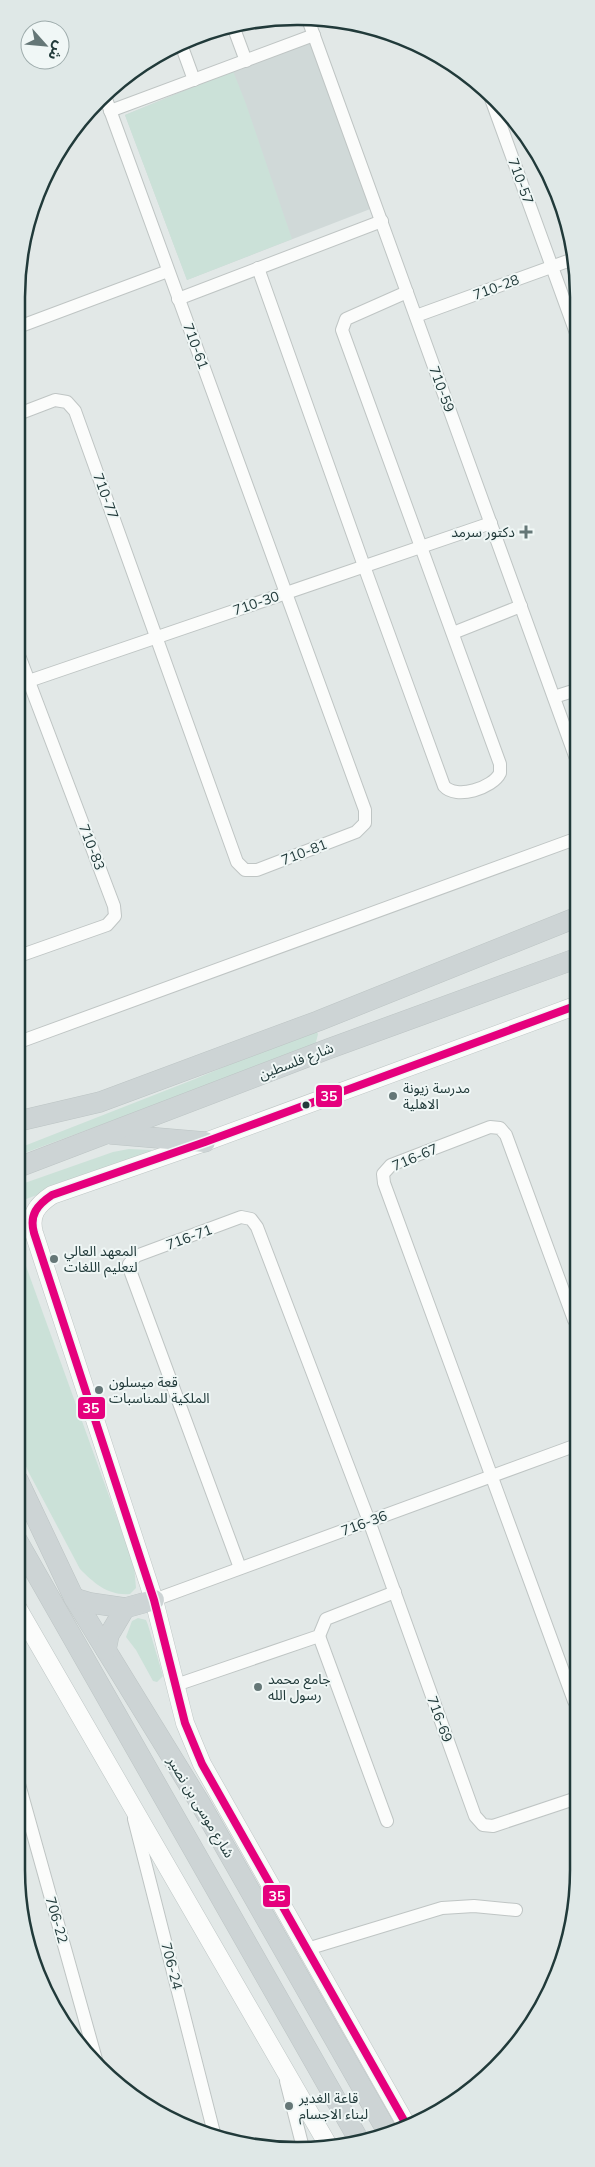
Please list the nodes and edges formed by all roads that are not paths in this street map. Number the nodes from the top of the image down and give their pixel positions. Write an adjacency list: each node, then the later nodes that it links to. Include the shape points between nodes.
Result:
1 (311, 26): 3 (street, 710-59)
2 (235, 32): 5 (street)
3 (314, 35): 5 (street); 9 (street, 710-59)
4 (183, 50): 6 (street)
5 (246, 61): 6 (street)
6 (194, 80): 7 (street)
7 (108, 105): 13 (street, 710-61)
8 (495, 111): 11 (street, 710-57)
9 (382, 221): 12 (street); 14 (street, 710-59)
10 (568, 261): 11 (street, 710-28)
11 (552, 267): 16 (street, 710-28); 17 (street, 710-57)
12 (258, 268): 15 (street); 22 (street)
13 (168, 271): 15 (street, 710-61); 18 (street)
14 (408, 292): 16 (street, 710-59); 21 (street, via 346,319 342,330)
15 (178, 299): 23 (street, 710-61)
16 (416, 316): 20 (street, 710-59)
17 (570, 316)
18 (25, 325)
19 (25, 411): 26 (street, 710-77, via 55,400 67,402 76,411)
20 (491, 523): 21 (street, 710-30); 24 (street, 710-59)
21 (421, 547): 22 (street, 710-30); 25 (street)
22 (364, 566): 23 (street, 710-30); 25 (street, via 444,786 468,791 493,783 500,773 500,764)
23 (286, 593): 26 (street, 710-30); 26 (street, 710-81, via 365,810 365,823 356,832 257,870 245,870 237,862)
24 (521, 606): 25 (street); 30 (street, 710-59)
25 (452, 633)
26 (157, 637): 27 (street, 710-30)
27 (25, 682)
28 (25, 684): 34 (street, 710-83, via 114,906 115,916 107,925)
29 (570, 692): 30 (street)
30 (554, 697): 31 (street, 710-59)
31 (570, 740)
32 (570, 841): 38 (street)
33 (570, 920): 37 (main road)
34 (25, 954)
35 (570, 961): 39 (main road, شارع فلسطين)
36 (570, 1008): 44 (street)
37 (318, 1021): 39 (main road); 40 (main road)
38 (25, 1040)
39 (328, 1048): 43 (main road, شارع فلسطين)
40 (100, 1102): 41 (main road); 42 (main road)
41 (25, 1120)
42 (25, 1132)
43 (104, 1134): 44 (main road); 45 (main road, شارع فلسطين)
44 (205, 1142): 55 (street, via 52,1195 40,1203 33,1216 34,1233)
45 (25, 1164)
46 (570, 1309): 48 (street, 716-67, via 506,1135 500,1128 490,1127 392,1165 383,1174)
47 (570, 1447): 48 (street, 716-36)
48 (492, 1476): 50 (street, 716-36); 61 (street)
49 (25, 1495): 54 (main road, شارع موسى بن نصير)
50 (369, 1521): 52 (street, 716-36); 52 (street, 716-71, via 257,1227 251,1220 241,1217 136,1256 129,1264); 53 (street, 716-69)
51 (25, 1554): 73 (main road, شارع موسى بن نصير)
52 (240, 1568): 55 (street, 716-36)
53 (395, 1592): 58 (street, via 326,1619); 63 (street, 716-69, via 475,1816 483,1825 493,1826)
54 (74, 1598): 56 (main road); 59 (main road, شارع موسى بن نصير)
55 (154, 1600): 56 (main road); 60 (street)
56 (125, 1608): 59 (main road, via 109,1635)
57 (25, 1620): 62 (street)
58 (319, 1636): 60 (street); 65 (street)
59 (106, 1650): 71 (main road, شارع موسى بن نصير, via 200,1803)
60 (176, 1685): 67 (street, via 202,1764)
61 (570, 1690)
62 (129, 1799): 69 (street); 72 (street, 706-24)
63 (570, 1800)
64 (25, 1809): 68 (street, 706-22)
65 (387, 1821)
66 (516, 1910): 67 (street, via 474,1906 442,1908)
67 (307, 1949): 70 (street)
68 (93, 2049)
69 (283, 2069): 74 (street); 75 (street)
70 (404, 2120)
71 (385, 2128)
72 (213, 2129)
73 (356, 2136)
74 (325, 2140)
75 (301, 2142)

